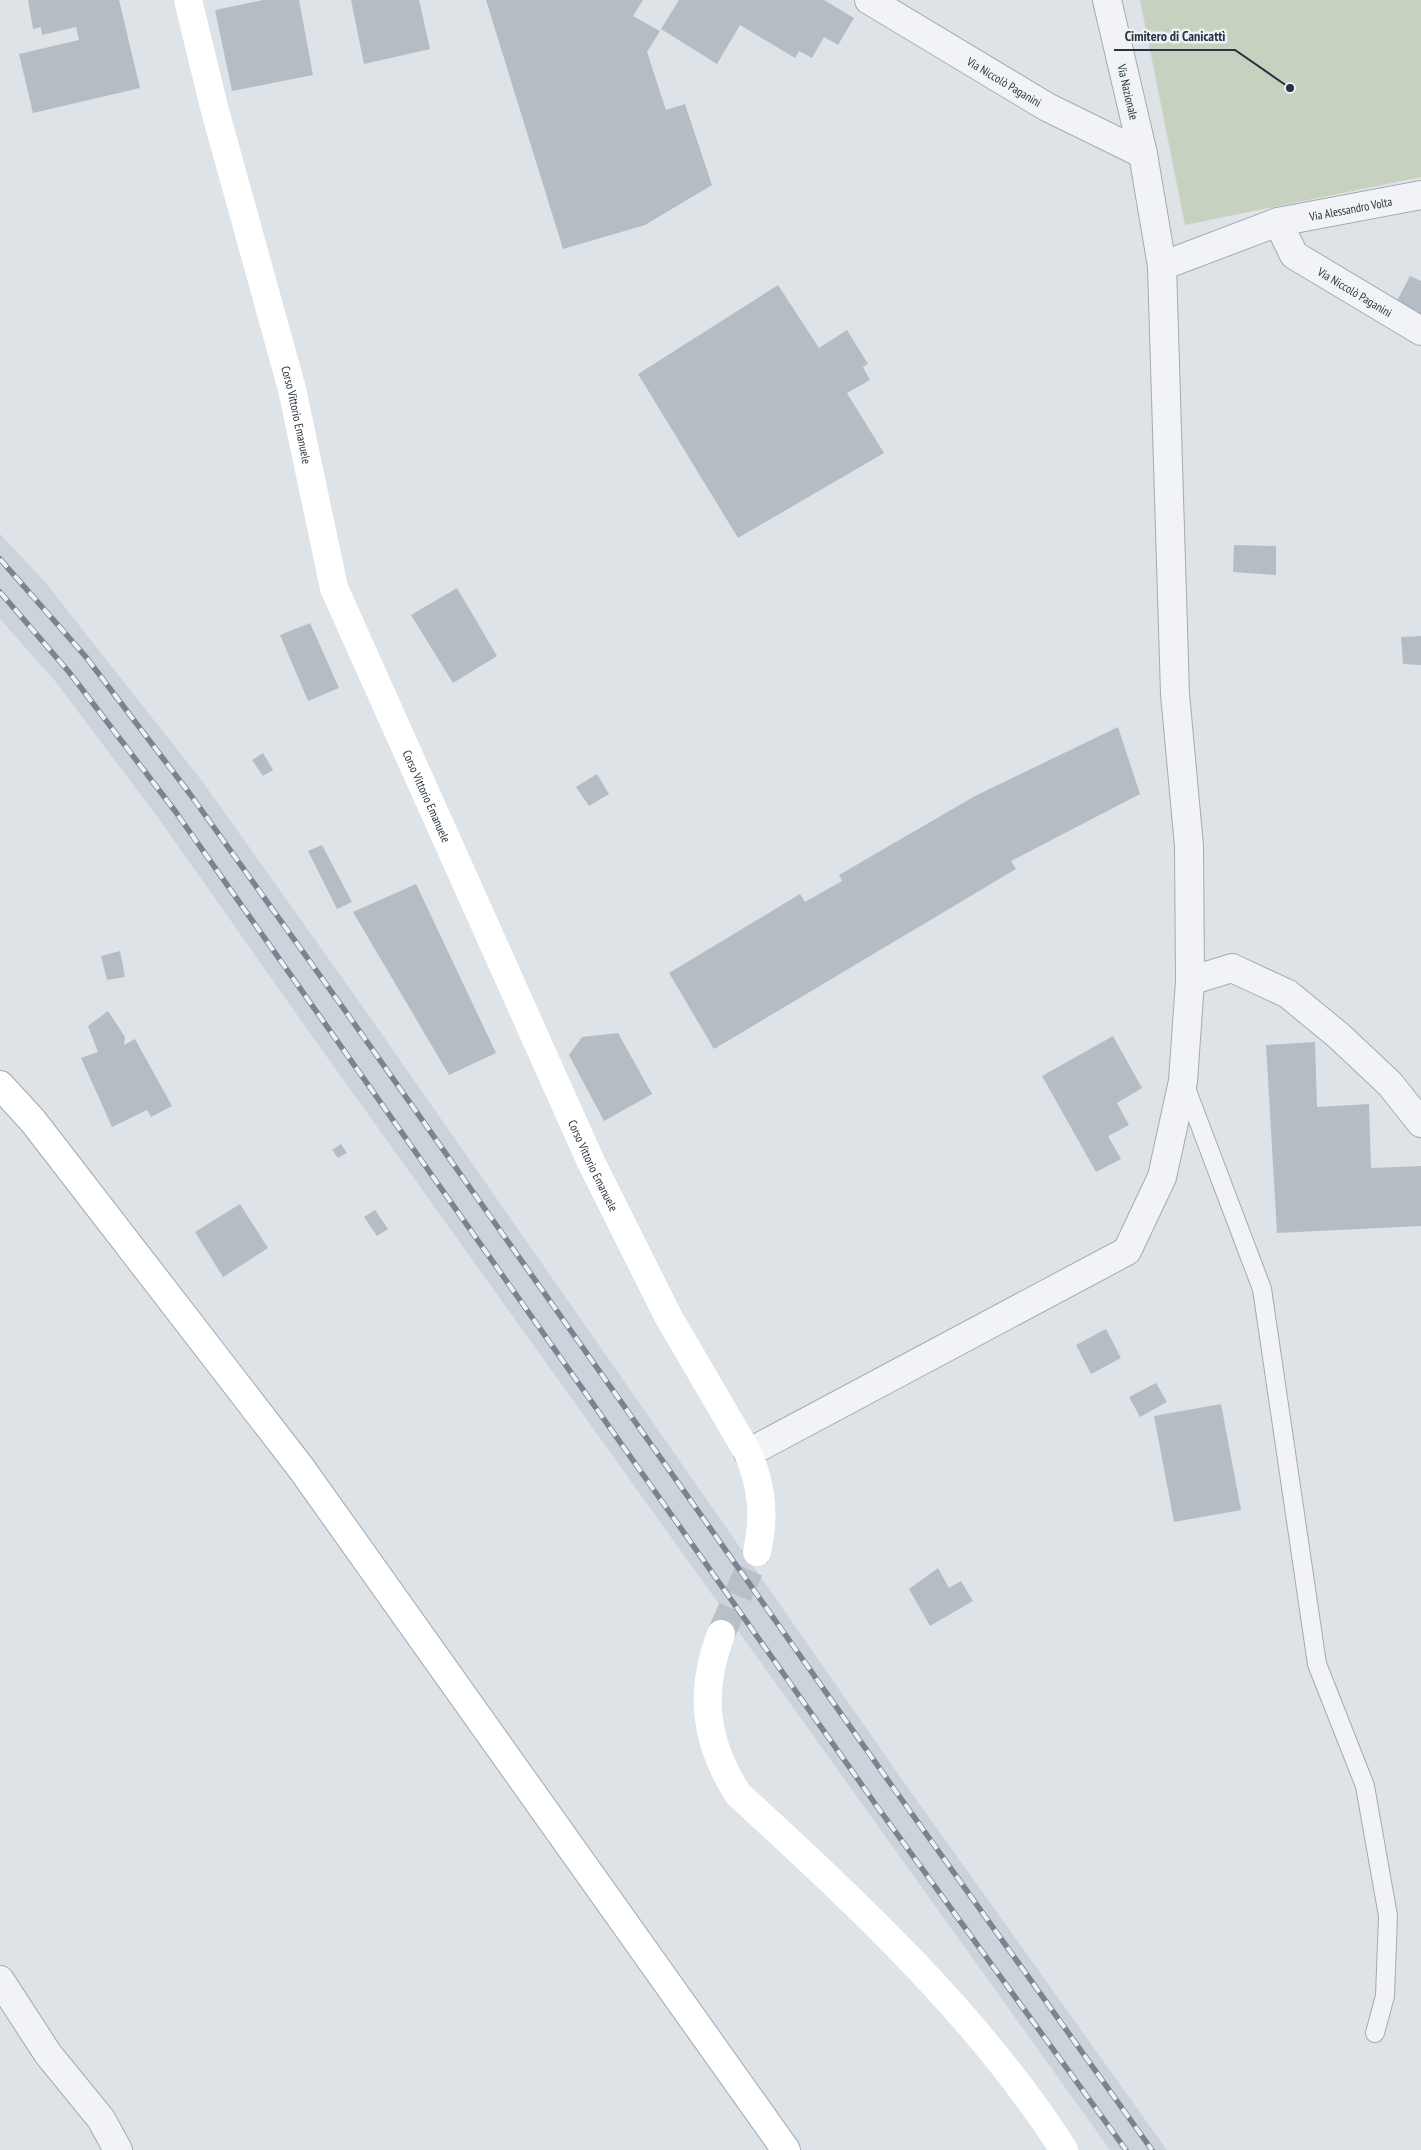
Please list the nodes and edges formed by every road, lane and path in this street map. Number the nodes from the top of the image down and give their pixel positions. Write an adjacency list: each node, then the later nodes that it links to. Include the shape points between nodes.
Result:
1 (188, 0): 13 (main road, Corso Vittorio Emanuele, via 214,107 292,389 334,588 592,1162 668,1316)
2 (869, 0): 4 (street, Via Niccolò Paganini, via 1047,107)
3 (1107, 0): 4 (street, Via Nazionale)
4 (1143, 154): 7 (street, Via Nazionale)
5 (1421, 195): 6 (street, Via Alessandro Volta)
6 (1278, 222): 7 (street, Via Alessandro Volta); 8 (street, Via Niccolò Paganini, via 1294,255)
7 (1162, 266): 9 (street, Via Nazionale, via 1175,694 1189,846)
8 (1421, 331)
9 (1190, 981): 10 (street, Via Nazionale); 12 (street, via 1232,968 1288,994 1390,1084)
10 (1183, 1081): 13 (street, Via Nazionale, via 1162,1177 1127,1251); 17 (lane, via 1262,1289 1317,1664 1365,1786 1388,1916 1386,1996)
11 (0, 1086): 19 (main road, via 33,1122 301,1468)
12 (1421, 1123)
13 (748, 1453): 14 (main road, Corso Vittorio Emanuele, via 761,1494 762,1532)
14 (757, 1552)
15 (721, 1634): 20 (main road, via 708,1679 708,1718 724,1773 738,1794 850,1897 967,2020 1044,2119)
16 (0, 1980): 18 (street, via 48,2054 101,2119)
17 (1375, 2033)
18 (118, 2150)
19 (786, 2150)
20 (1064, 2150)

